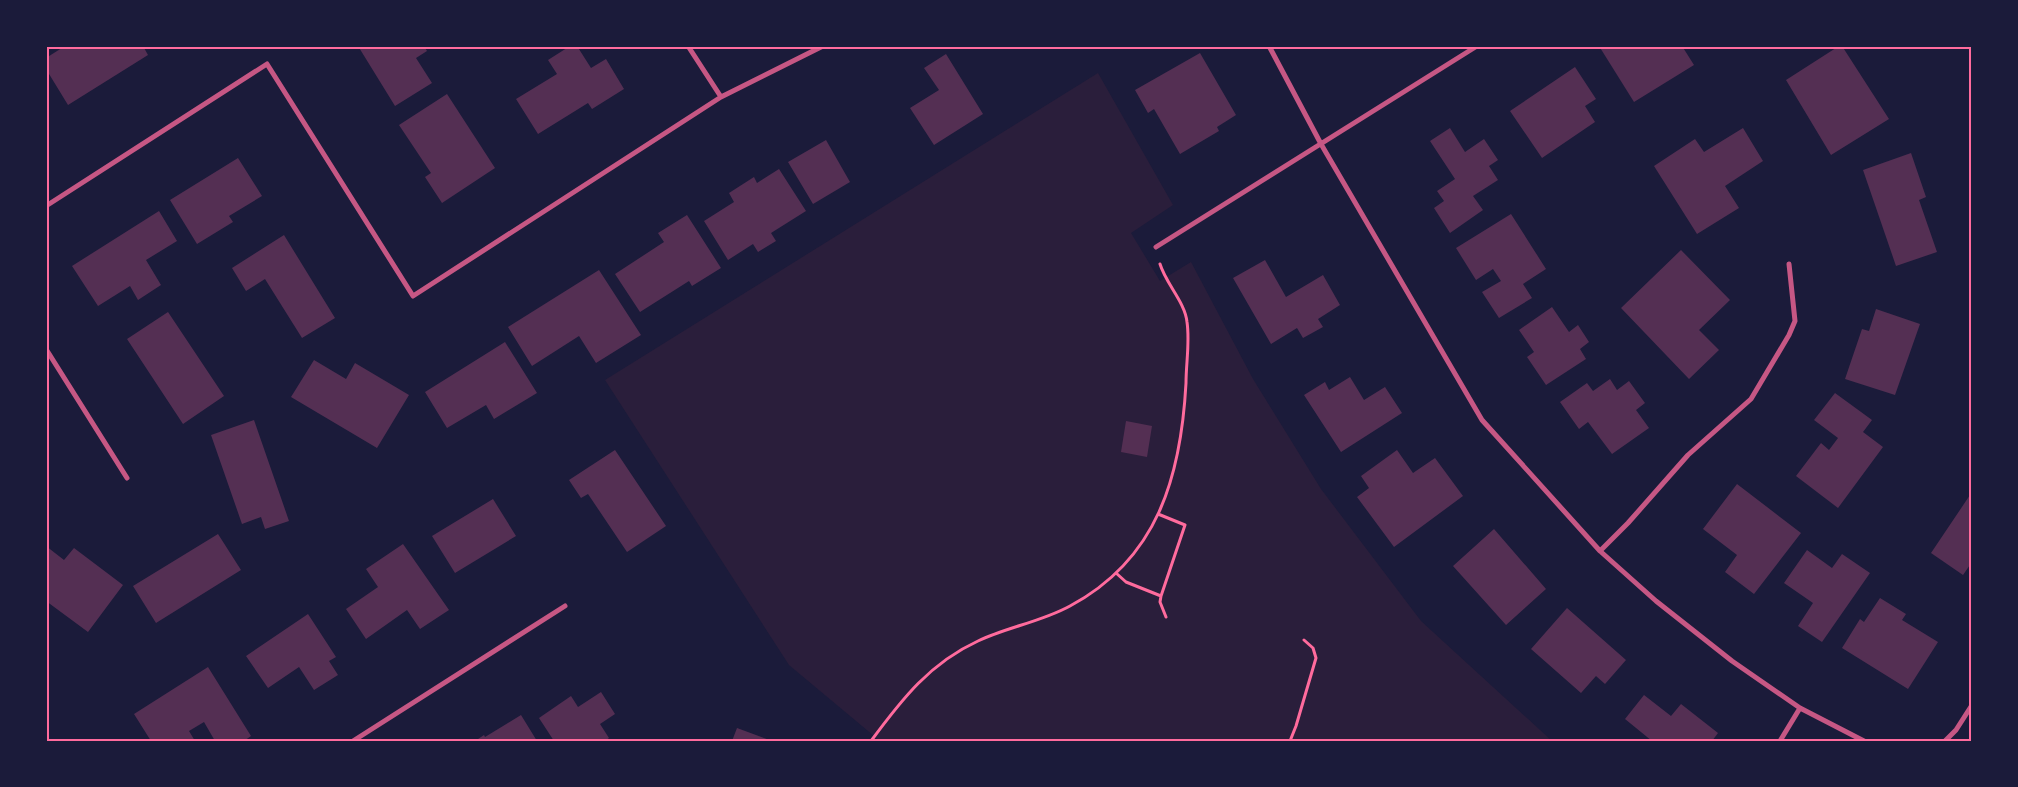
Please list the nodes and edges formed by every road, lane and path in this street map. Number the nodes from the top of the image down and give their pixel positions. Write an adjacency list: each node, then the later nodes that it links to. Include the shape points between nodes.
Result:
1 (688, 46): 5 (street)
2 (823, 46): 5 (street)
3 (1269, 46): 6 (street)
4 (1477, 46): 6 (street)
5 (721, 97): 7 (street, via 413,296 267,64)
6 (1322, 144): 8 (street); 13 (street, via 1482,420)
7 (46, 206)
8 (1156, 247): 12 (path, via 1164,277 1183,308 1187,322 1182,434 1173,478)
9 (1789, 264): 13 (street, via 1795,321 1752,399 1688,455)
10 (46, 349): 11 (street)
11 (127, 478)
12 (1158, 514): 14 (path, via 1143,542); 15 (path, via 1185,525)
13 (1600, 550): 20 (street, via 1656,601 1732,661)
14 (1116, 573): 15 (path, via 1126,582); 22 (path, via 1070,606 977,641 941,663 924,676)
15 (1161, 596): 17 (path)
16 (565, 606): 21 (street)
17 (1166, 616)
18 (1304, 640): 23 (path, via 1316,658)
19 (1972, 705): 26 (street)
20 (1800, 708): 24 (street); 25 (street)
21 (353, 741)
22 (871, 741)
23 (1290, 741)
24 (1780, 741)
25 (1864, 741)
26 (1945, 741)

